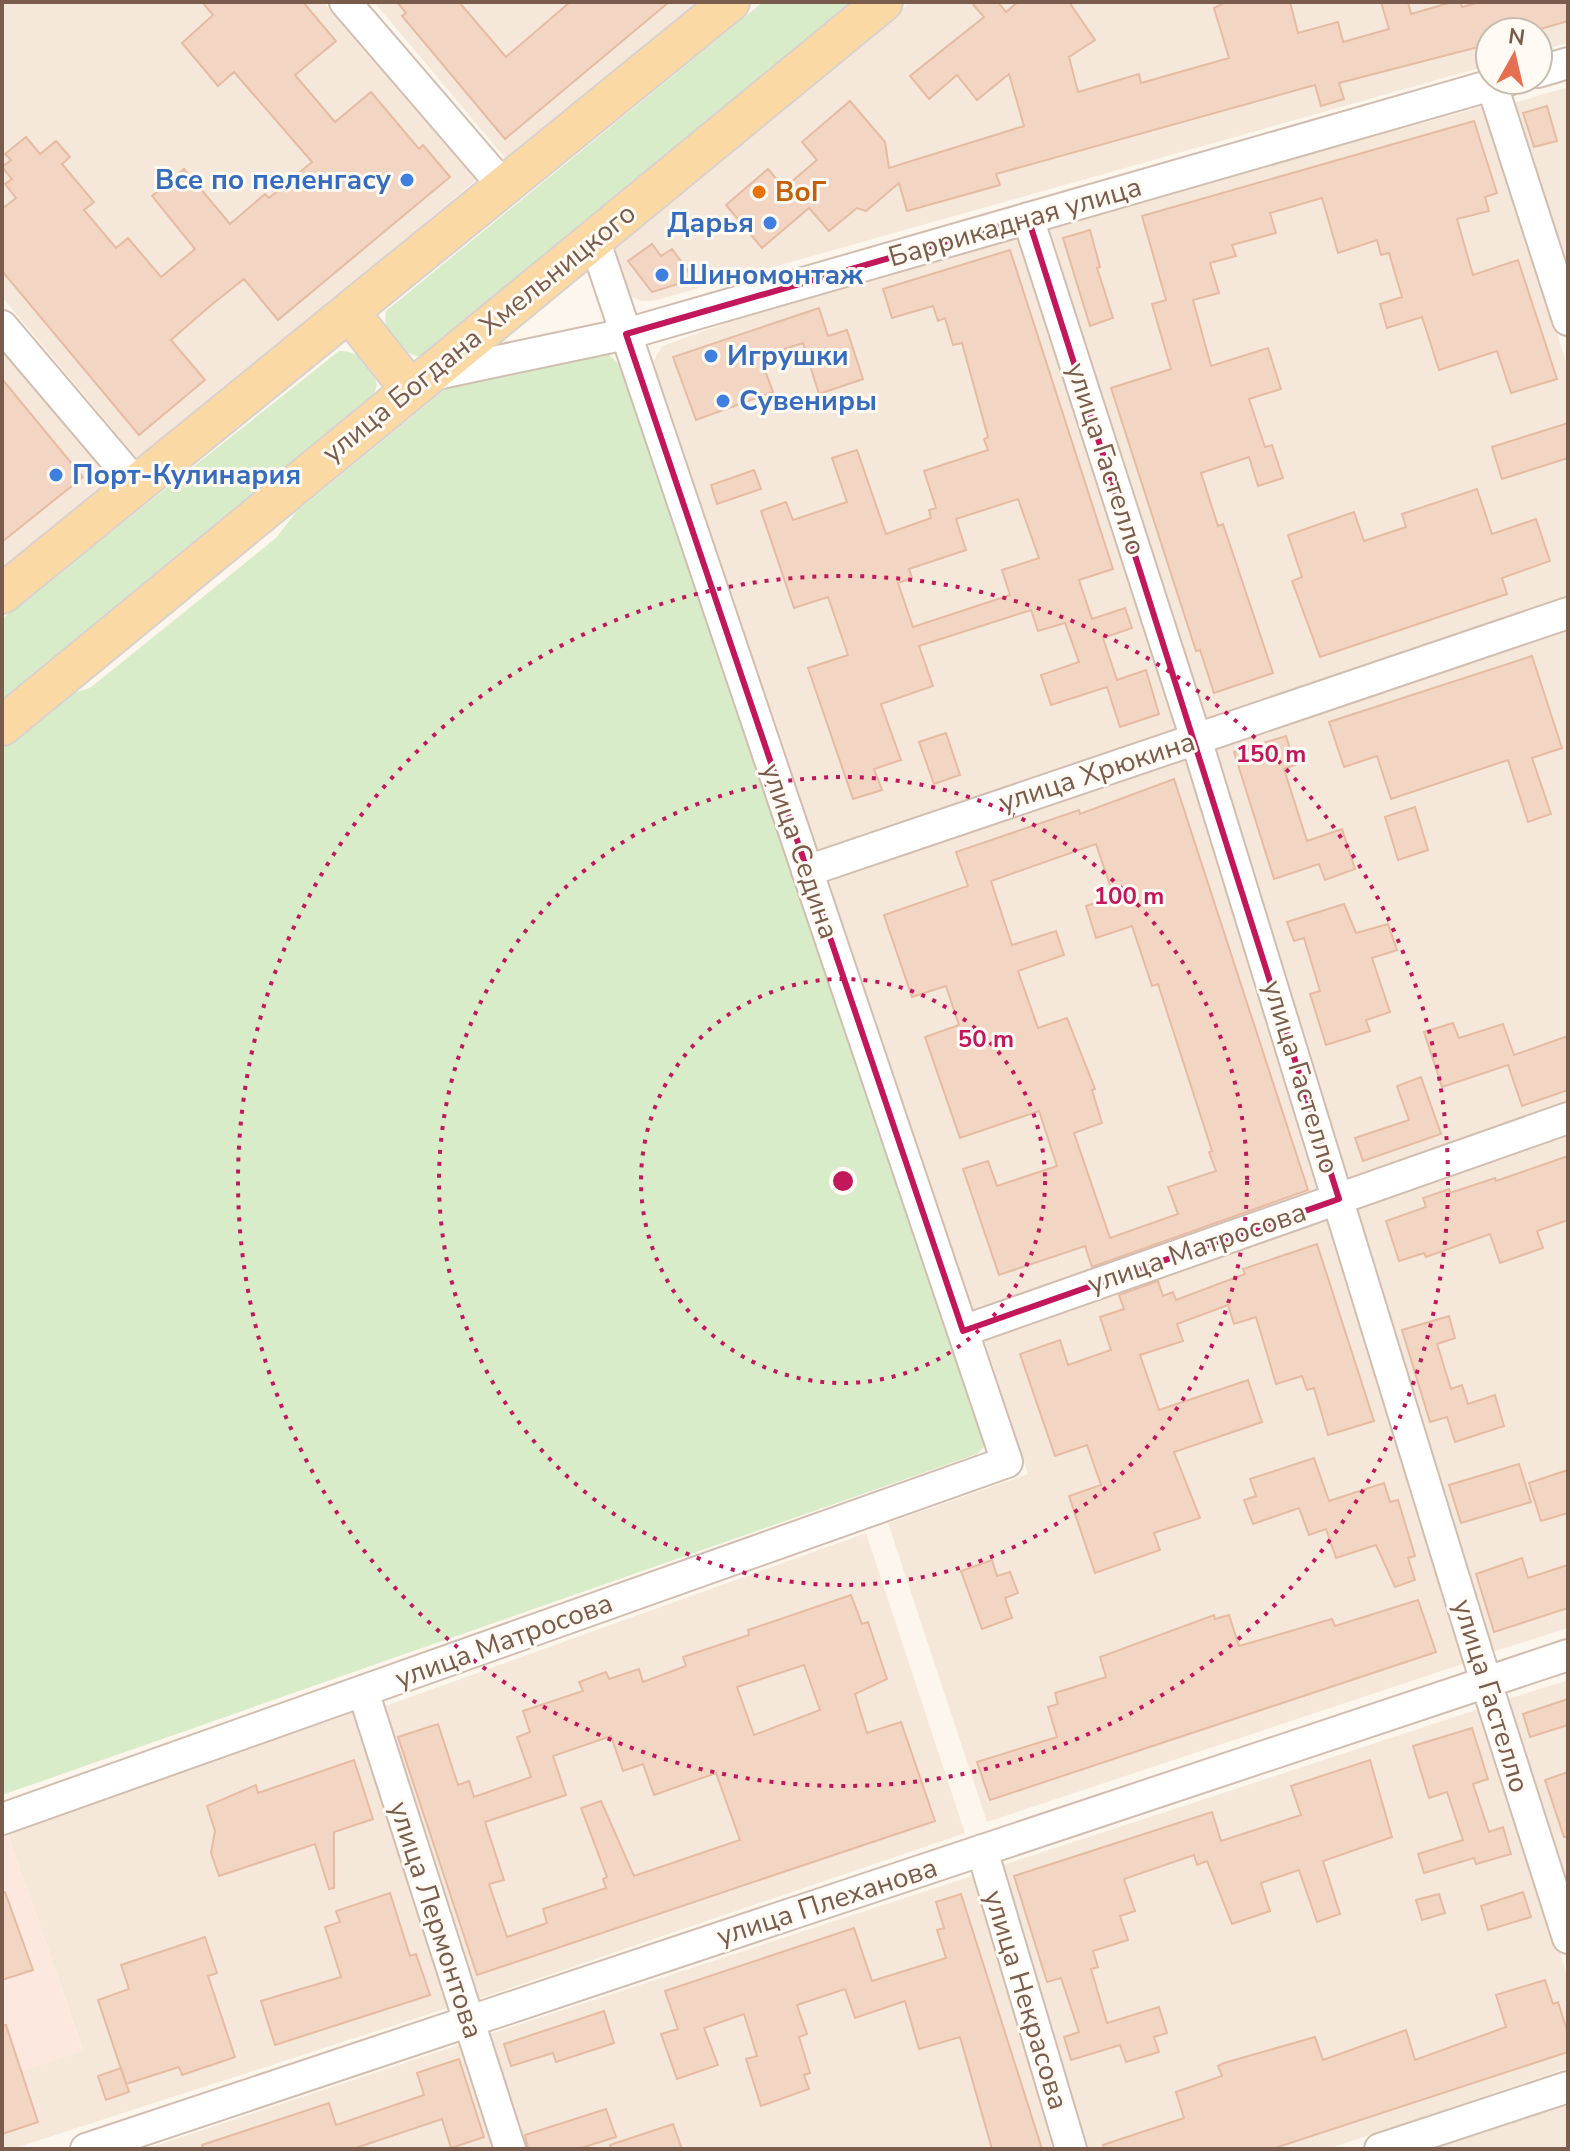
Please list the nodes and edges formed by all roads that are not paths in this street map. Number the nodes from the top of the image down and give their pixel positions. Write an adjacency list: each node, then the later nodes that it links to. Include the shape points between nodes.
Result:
1 (345, 2): 6 (street)
2 (730, 2): 6 (main road)
3 (883, 2): 8 (main road, улица Богдана Хмельницкого)
4 (1474, 89): 7 (street, Баррикадная улица)
5 (1504, 96): 10 (street)
6 (505, 188): 9 (main road)
7 (1028, 218): 12 (street, Баррикадная улица); 18 (street, улица Гастелло)
8 (594, 239): 12 (street, улица Седина); 13 (main road, улица Богдана Хмельницкого)
9 (350, 313): 13 (main road); 14 (main road)
10 (1568, 320)
11 (2, 326): 14 (street)
12 (626, 334): 13 (street, Баррикадная улица); 19 (street, улица Седина)
13 (418, 383): 17 (main road, улица Богдана Хмельницкого)
14 (137, 485): 15 (main road)
15 (2, 594)
16 (1568, 613): 18 (street, улица Хрюкина)
17 (2, 726)
18 (1196, 739): 19 (street, улица Хрюкина); 21 (street, улица Гастелло)
19 (807, 871): 22 (street, улица Седина)
20 (1568, 1118): 21 (street, улица Матросова)
21 (1339, 1199): 22 (street, улица Матросова); 25 (street, улица Гастелло)
22 (963, 1331): 23 (street, улица Седина)
23 (1007, 1462): 26 (street, улица Матросова)
24 (1568, 1655): 25 (street, улица Плеханова)
25 (1486, 1682): 28 (street, улица Плеханова); 29 (street, улица Гастелло)
26 (363, 1691): 27 (street, улица Матросова); 30 (street, улица Лермонтова)
27 (2, 1819)
28 (982, 1850): 30 (street, улица Плеханова); 34 (street, улица Некрасова)
29 (1568, 1938)
30 (469, 2021): 32 (street, улица Плеханова); 33 (street, улица Лермонтова)
31 (1568, 2087): 35 (street)
32 (86, 2149)
33 (510, 2149)
34 (1071, 2149)
35 (1380, 2149)

